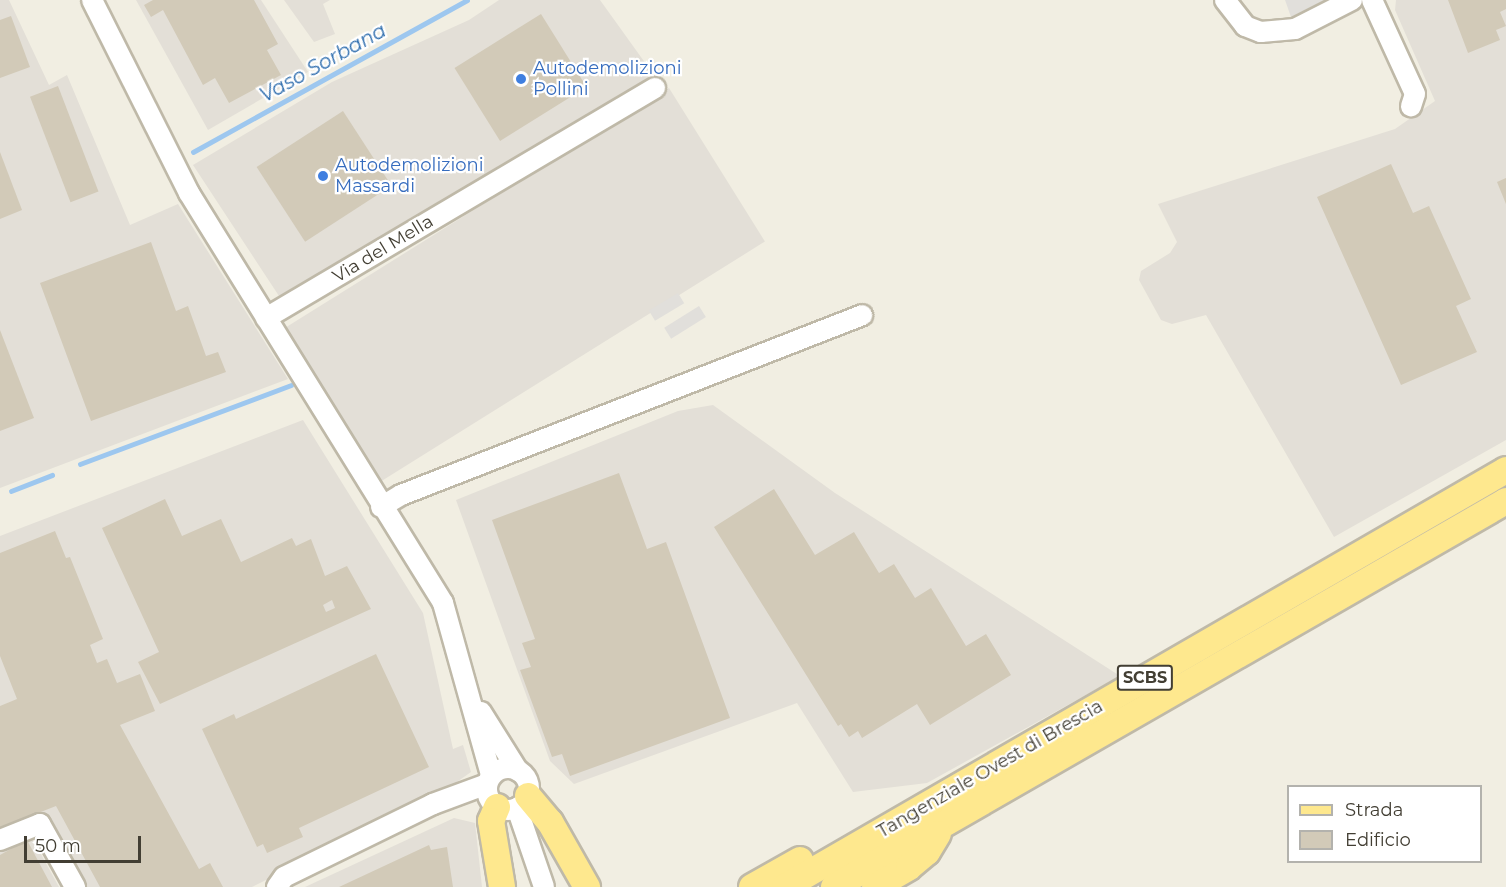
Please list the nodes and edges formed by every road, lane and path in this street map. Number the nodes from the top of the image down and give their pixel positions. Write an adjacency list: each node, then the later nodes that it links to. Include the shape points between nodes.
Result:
1 (92, 0): 8 (street, via 189,193)
2 (1225, 0): 3 (street, via 1245,26 1261,32 1295,29)
3 (1352, 0)
4 (1372, 0): 6 (street, via 1414,94)
5 (654, 87): 8 (street, Via del Mella)
6 (1412, 106)
7 (862, 315): 11 (street, via 401,495)
8 (266, 318): 11 (street)
9 (1506, 470): 15 (main road, Tangenziale Ovest di Brescia / SCBS)
10 (1506, 501): 16 (main road, Tangenziale Ovest di Brescia / SCBS)
11 (381, 507): 12 (street, via 443,603)
12 (470, 695): 13 (street); 14 (street)
13 (518, 771): 14 (street, via 504,768); 14 (street, via 528,782)
14 (501, 795): 19 (street, via 433,804 284,877); 20 (main road, via 491,821); 21 (street); 22 (main road, via 550,822)
15 (944, 797): 23 (main road, via 886,809); 24 (main road, Tangenziale Ovest di Brescia / SCBS)
16 (943, 826): 25 (main road, Tangenziale Ovest di Brescia / SCBS); 26 (main road, via 927,852)
17 (0, 840): 18 (street, via 40,824)
18 (75, 887)
19 (277, 887)
20 (502, 887)
21 (544, 887)
22 (587, 887)
23 (752, 887)
24 (785, 887)
25 (834, 887)
26 (875, 887)

